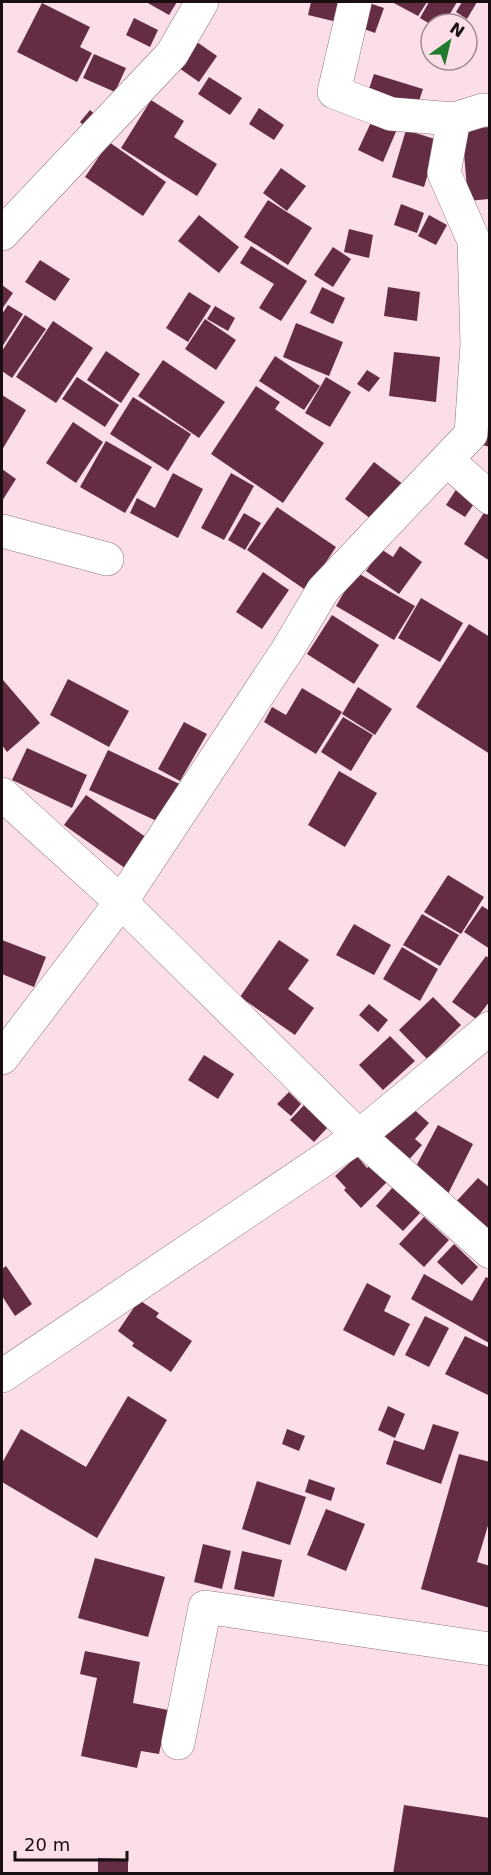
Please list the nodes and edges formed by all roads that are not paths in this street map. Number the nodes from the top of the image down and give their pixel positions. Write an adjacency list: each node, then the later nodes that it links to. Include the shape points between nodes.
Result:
1 (202, 2): 5 (street, via 172,54)
2 (355, 2): 4 (street, via 334,92 391,114)
3 (489, 110): 4 (street)
4 (454, 119): 6 (street, via 444,173 474,241 477,344 471,434)
5 (2, 234)
6 (447, 460): 7 (street); 11 (street, via 323,590)
7 (489, 498)
8 (2, 531): 9 (street)
9 (107, 559)
10 (2, 794): 11 (street)
11 (121, 902): 13 (street); 14 (street)
12 (489, 1028): 14 (street)
13 (2, 1058)
14 (359, 1136): 15 (street); 16 (street)
15 (489, 1252)
16 (2, 1376)
17 (489, 1649): 18 (street, via 205,1607)
18 (178, 1743)

